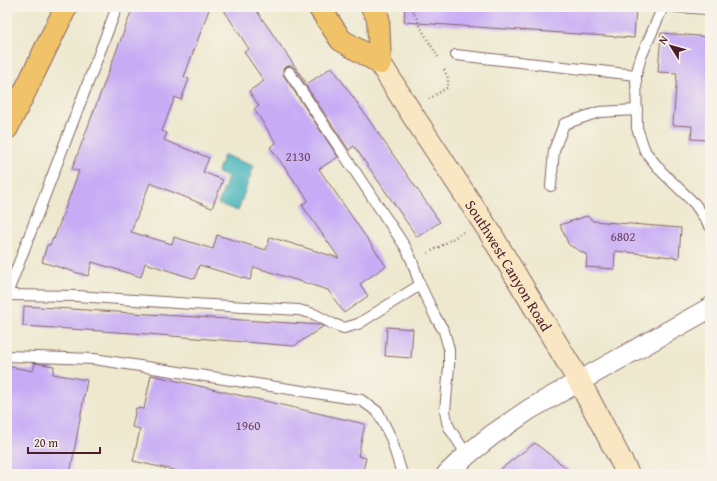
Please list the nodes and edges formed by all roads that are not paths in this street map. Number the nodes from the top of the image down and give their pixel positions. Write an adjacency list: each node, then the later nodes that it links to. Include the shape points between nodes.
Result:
1 (66, 7): 13 (highway)
2 (117, 7): 17 (lane)
3 (319, 7): 9 (highway, via 341,40)
4 (372, 7): 9 (highway, via 378,18)
5 (662, 7): 11 (lane)
6 (676, 7): 7 (lane)
7 (710, 9)
8 (456, 55): 11 (lane)
9 (380, 63): 20 (main road, Southwest Canyon Road, via 481,219)
10 (289, 72): 16 (lane, via 406,248)
11 (636, 75): 12 (lane)
12 (637, 110): 14 (lane, via 599,112 564,124 554,150); 15 (lane, via 637,128 645,151 661,171 695,204)
13 (7, 128)
14 (551, 186)
15 (710, 226)
16 (420, 285): 17 (lane, via 358,324 344,328 299,310); 21 (lane, via 444,331 449,349 445,411 450,429)
17 (7, 294)
18 (710, 308): 20 (street)
19 (7, 356): 22 (lane, via 94,359 361,400 378,412 391,438)
20 (579, 381): 21 (street, via 525,412); 24 (main road, Southwest Canyon Road)
21 (467, 455): 23 (street)
22 (402, 474)
23 (447, 474)
24 (628, 474)

